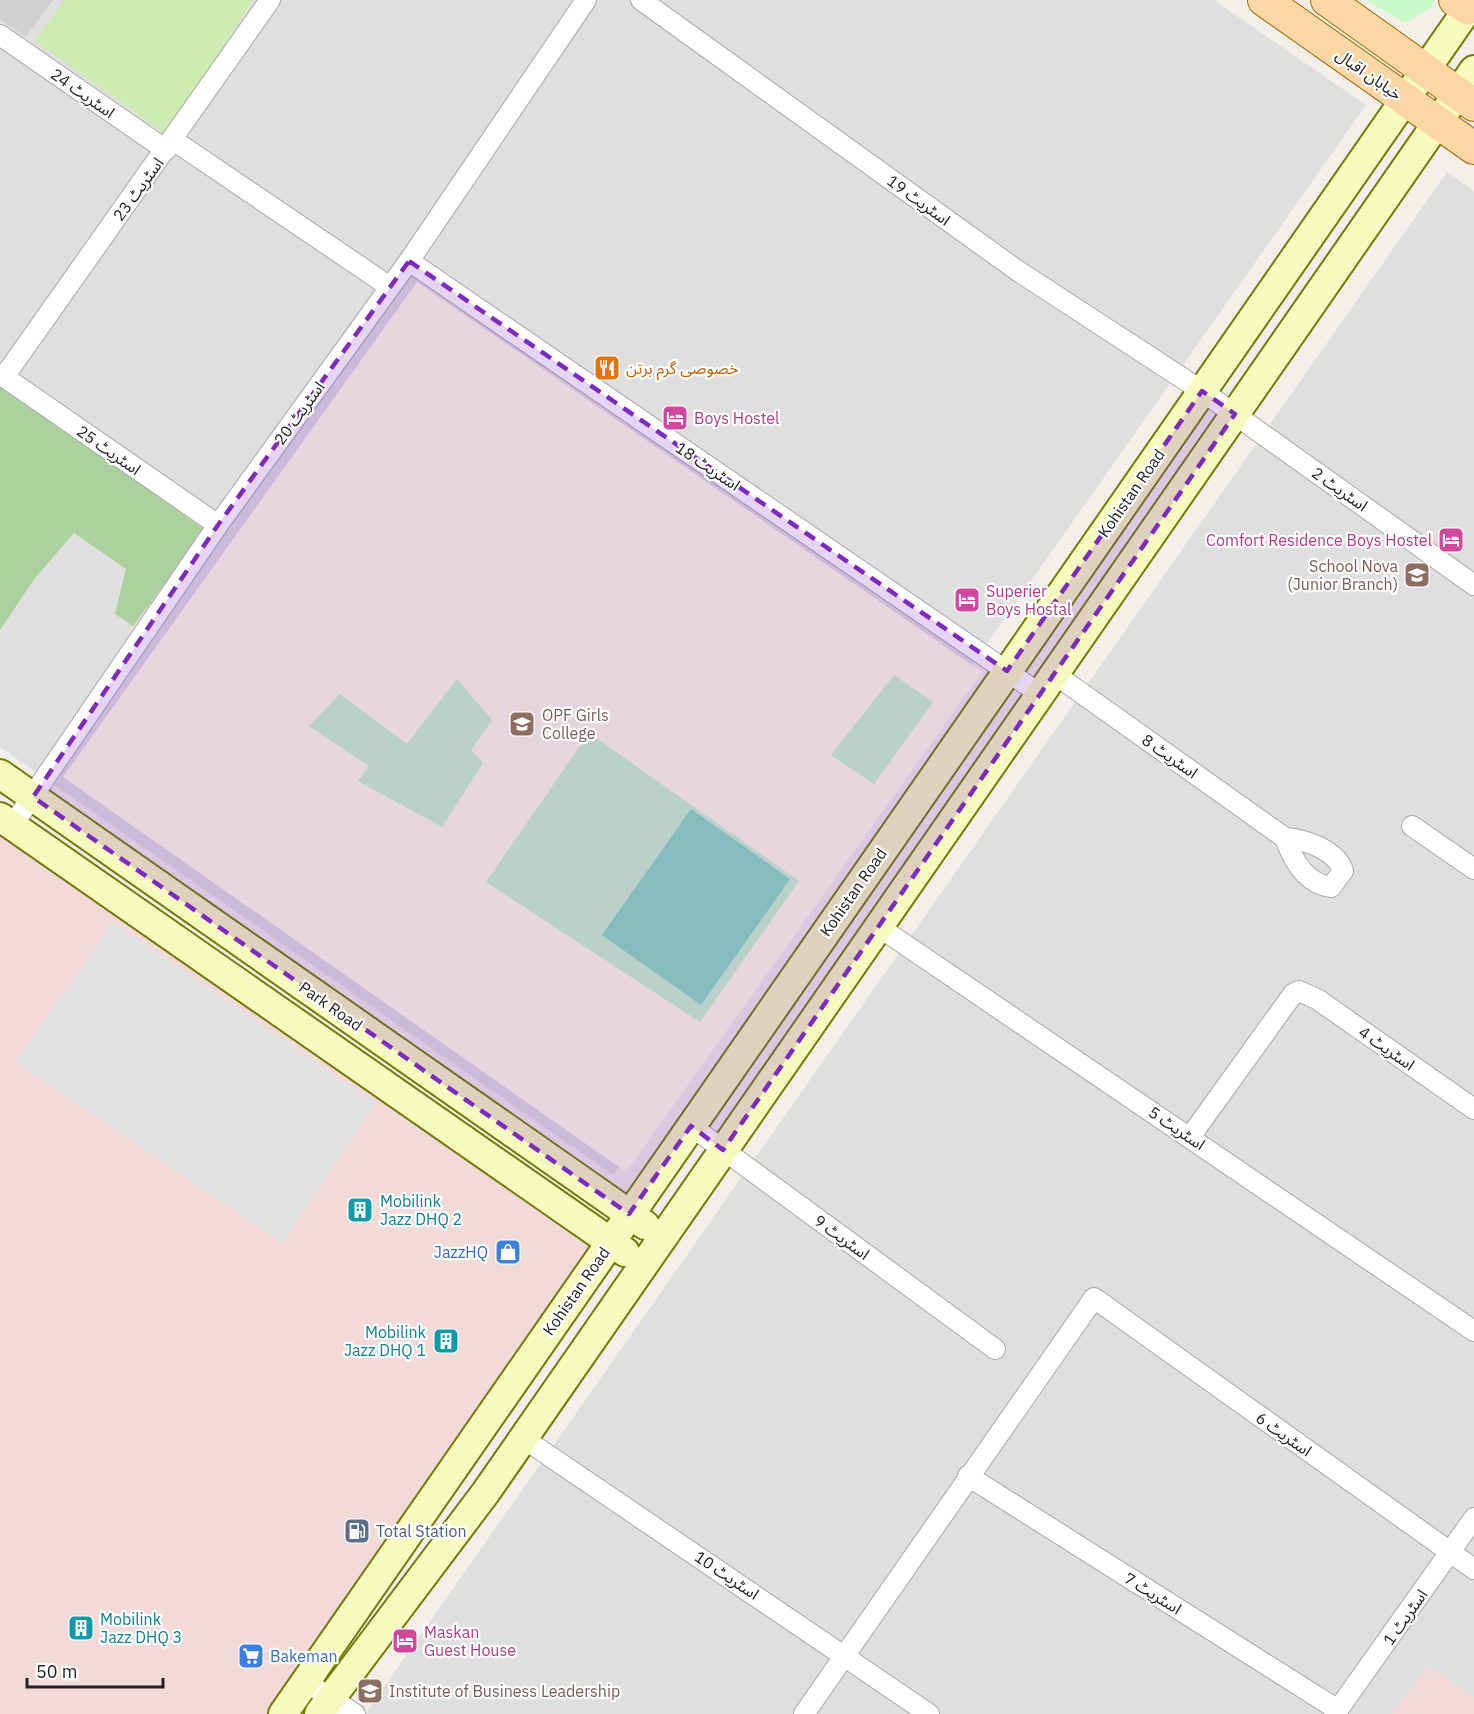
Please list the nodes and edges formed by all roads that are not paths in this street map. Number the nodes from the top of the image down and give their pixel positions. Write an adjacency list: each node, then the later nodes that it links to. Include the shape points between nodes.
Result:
1 (270, 0): 12 (street, اسٹریٹ 23)
2 (586, 0): 14 (street, اسٹریٹ 20)
3 (641, 0): 17 (street, اسٹریٹ 19, via 1018,271)
4 (1264, 0): 10 (main road, خیابان اقبال)
5 (1327, 0): 8 (main road)
6 (1466, 3): 8 (street, Kohistan Road)
7 (0, 35): 12 (street, اسٹریٹ 24)
8 (1424, 71): 9 (main road); 10 (street, Kohistan Road)
9 (1469, 89): 11 (street)
10 (1405, 99): 11 (main road, خیابان اقبال); 17 (street, Kohistan Road)
11 (1438, 122): 13 (main road, خیابان اقبال); 18 (street)
12 (170, 145): 15 (street, اسٹریٹ 24); 16 (street, اسٹریٹ 23)
13 (1474, 148)
14 (409, 261): 15 (street, اسٹریٹ 20); 21 (street, اسٹریٹ 18)
15 (390, 287): 19 (street, اسٹریٹ 20)
16 (2, 376): 19 (street, اسٹریٹ 25)
17 (1202, 391): 18 (street, اسٹریٹ 19); 21 (street, Kohistan Road)
18 (1235, 414): 20 (street, اسٹریٹ 2); 22 (street)
19 (218, 525): 24 (street, اسٹریٹ 20)
20 (1474, 585)
21 (1007, 671): 22 (street, اسٹریٹ 18); 31 (street, Kohistan Road)
22 (1048, 684): 27 (street, اسٹریٹ 8); 29 (street)
23 (0, 774): 24 (street, Park Road)
24 (33, 797): 25 (street, اسٹریٹ 20); 34 (street, Park Road)
25 (6, 821): 36 (street, Park Road)
26 (1412, 826): 28 (street)
27 (1285, 838)
28 (1474, 869)
29 (879, 927): 32 (street, اسٹریٹ 5); 33 (street)
30 (1474, 1108): 32 (street, اسٹریٹ 4, via 1317,999 1299,991 1293,994)
31 (691, 1126): 33 (street, اسٹریٹ 9); 34 (street, Kohistan Road)
32 (1190, 1137): 38 (street, اسٹریٹ 5)
33 (723, 1150): 35 (street); 39 (street, اسٹریٹ 9)
34 (629, 1214): 35 (street, Park Road); 36 (street, Kohistan Road)
35 (663, 1238): 37 (street)
36 (610, 1242): 37 (street, Park Road); 40 (street, Kohistan Road)
37 (644, 1265): 41 (street)
38 (1474, 1331)
39 (994, 1349)
40 (490, 1414): 41 (street); 42 (street, Kohistan Road)
41 (523, 1438): 44 (street); 48 (street, اسٹریٹ 10)
42 (452, 1469): 44 (street); 49 (street, Kohistan Road)
43 (968, 1476): 46 (street, اسٹریٹ 6, via 1094,1298); 48 (street); 51 (street, اسٹریٹ 7)
44 (486, 1492): 50 (street)
45 (1474, 1518): 46 (street, اسٹریٹ 1)
46 (1451, 1552): 47 (street, اسٹریٹ 6); 51 (street, اسٹریٹ 1)
47 (1474, 1569)
48 (845, 1655): 54 (street); 55 (street, اسٹریٹ 10)
49 (306, 1682): 50 (street); 52 (street, Kohistan Road)
50 (325, 1706): 53 (street)
51 (1336, 1712)
52 (284, 1714)
53 (355, 1714)
54 (804, 1714)
55 (929, 1714)

